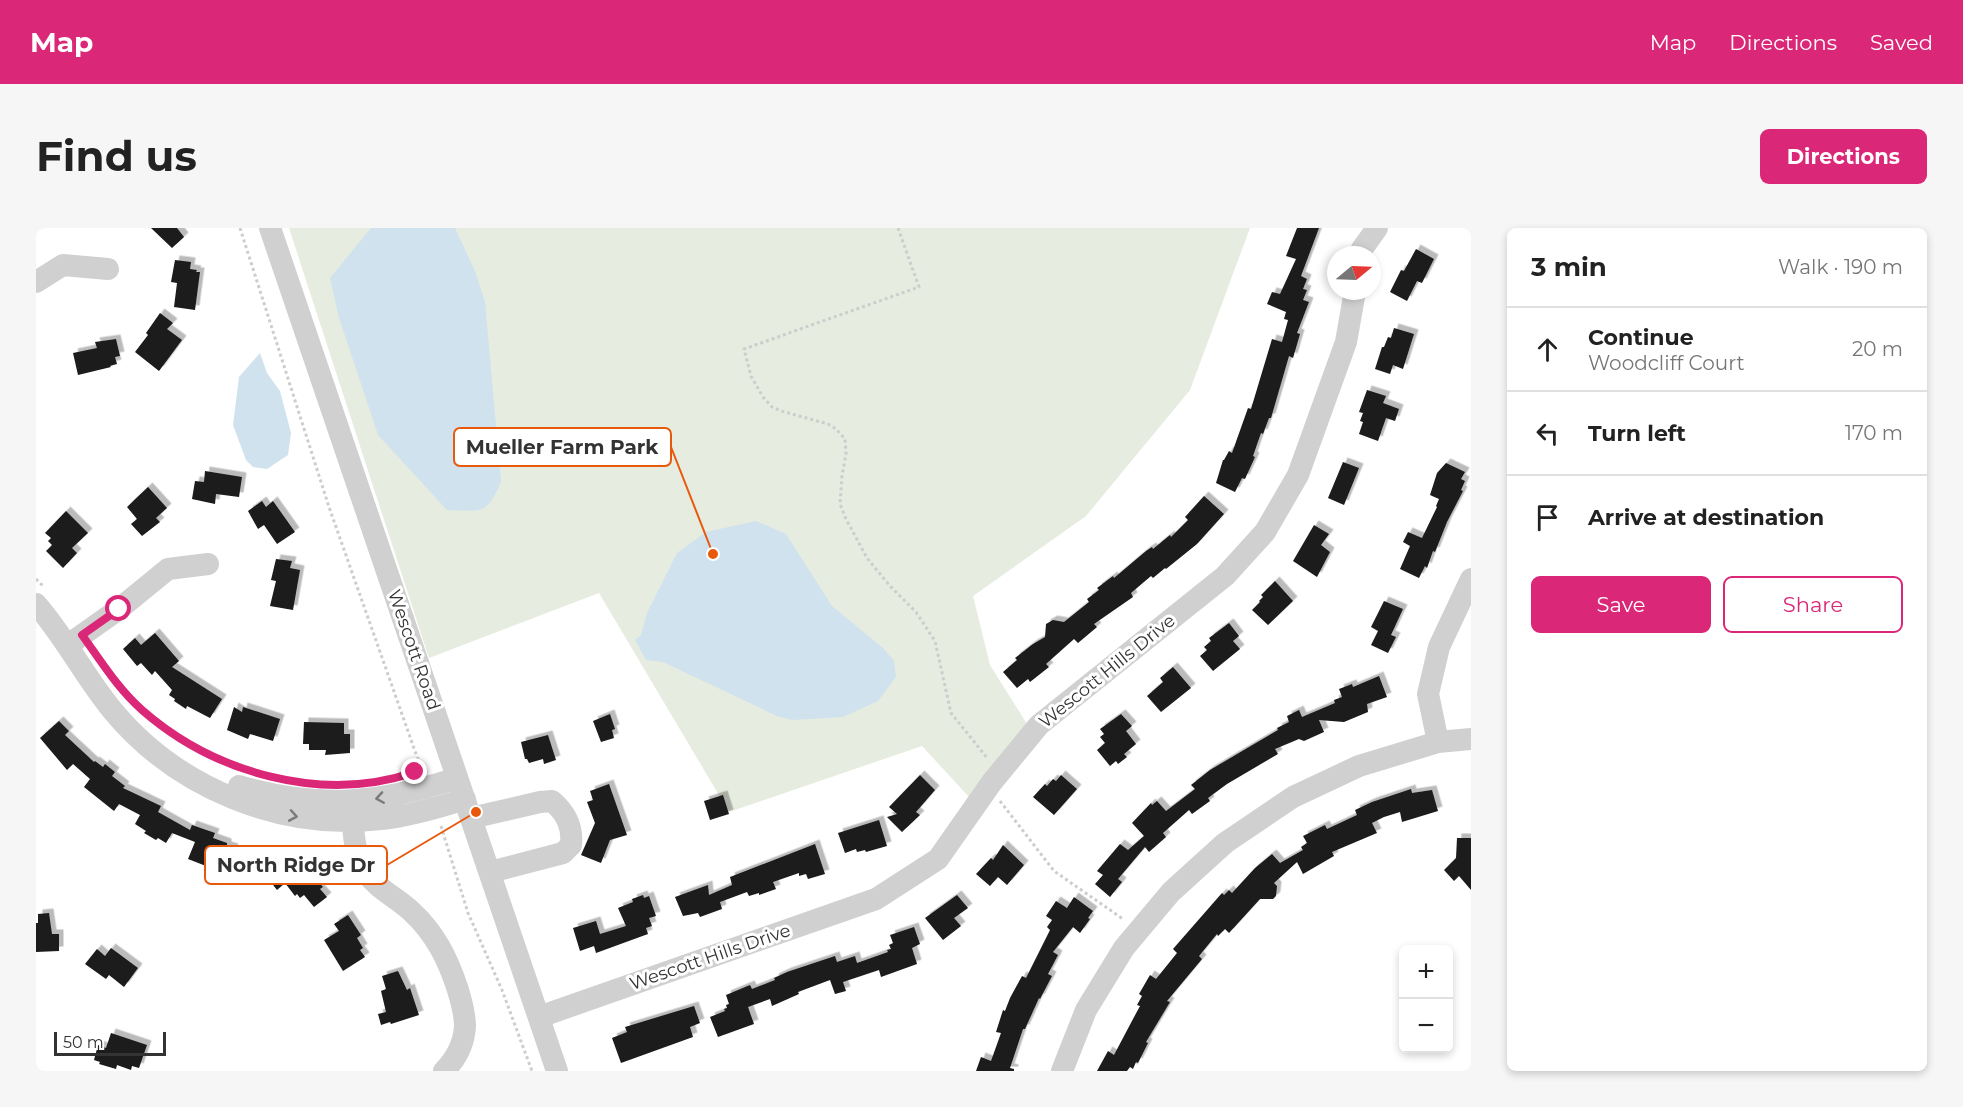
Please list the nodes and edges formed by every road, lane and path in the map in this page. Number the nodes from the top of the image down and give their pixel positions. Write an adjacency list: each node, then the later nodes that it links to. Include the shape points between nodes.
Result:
1 (240, 228): 19 (path, via 329,507)
2 (270, 228): 20 (street, Wescott Road)
3 (898, 228): 18 (path, via 919,287 744,349 752,376 772,407 828,424 845,440 840,504 846,519 867,558 915,612 934,641 951,713)
4 (1377, 228): 5 (street)
5 (1364, 246)
6 (108, 269): 7 (street, via 63,265)
7 (36, 282)
8 (1353, 300): 18 (street, Wescott Hills Drive, via 1346,342 1298,475 1265,532 1225,576 1039,725)
9 (208, 564): 13 (street, via 168,569)
10 (36, 579): 12 (path)
11 (1471, 579): 16 (street, via 1439,647 1428,694)
12 (40, 595): 13 (street)
13 (68, 645): 23 (street, via 113,711 139,738 167,762 204,785 279,813 321,820)
14 (116, 682): 17 (path, via 142,710 177,736)
15 (1471, 739): 16 (street)
16 (1438, 742): 25 (street, via 1359,766 1293,797 1225,843 1171,892)
17 (246, 769)
18 (992, 773): 25 (path, via 997,797 1054,871); 26 (street, Wescott Hills Drive, via 938,859 876,899)
19 (422, 776): 20 (street); 23 (street, one-way to 23)
20 (457, 778): 22 (street, Wescott Road)
21 (435, 808): 22 (street); 23 (street, via 402,817); 28 (path, via 468,913)
22 (468, 809): 24 (street, Wescott Road); 24 (street, via 552,801 569,821 571,845 563,853)
23 (352, 811): 27 (street, via 356,846 365,871 376,885 411,910 428,928 452,970 465,1026 458,1053)
24 (490, 872): 26 (street, Wescott Road)
25 (1139, 931): 30 (street, via 1086,1010)
26 (539, 1017): 29 (street, Wescott Road)
27 (444, 1071)
28 (532, 1071)
29 (557, 1071)
30 (1062, 1071)

